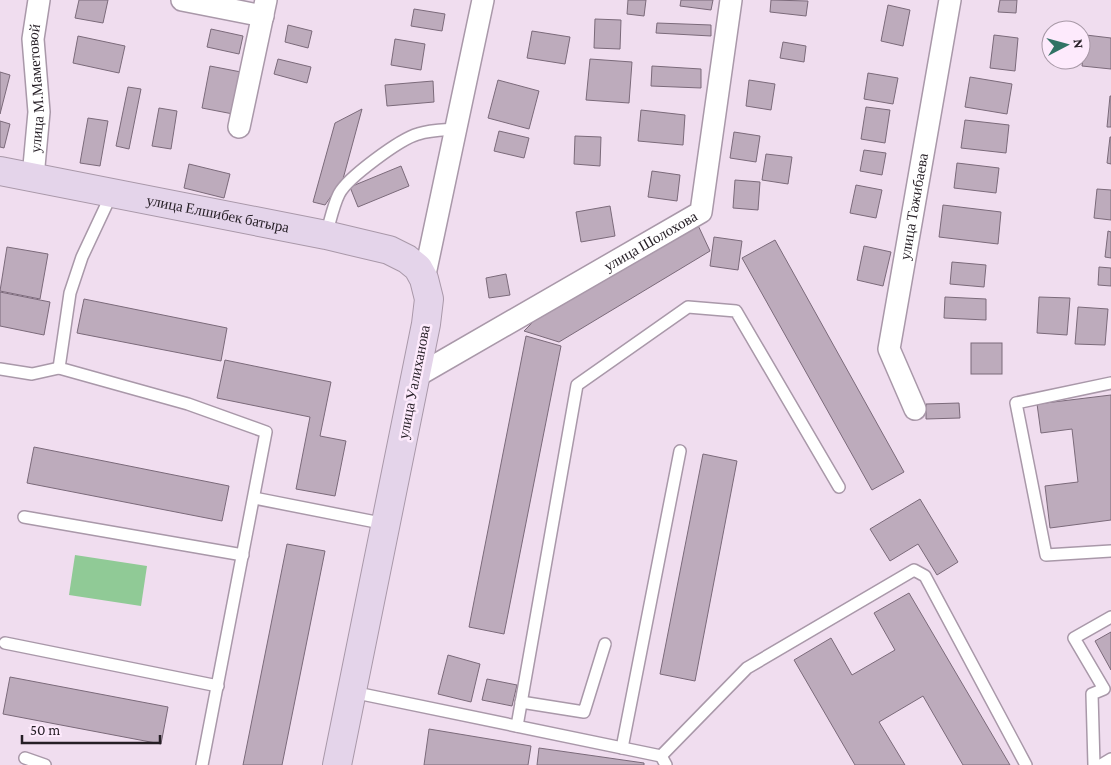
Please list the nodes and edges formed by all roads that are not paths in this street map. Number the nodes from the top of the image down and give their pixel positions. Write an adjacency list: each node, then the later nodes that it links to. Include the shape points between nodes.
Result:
1 (39, 0): 10 (street, улица М.Маметовой, via 33,39 39,112)
2 (182, 0): 6 (street)
3 (483, 0): 8 (street, улица Уалиханова)
4 (731, 0): 16 (street, улица Шолохова, via 701,212)
5 (950, 0): 18 (street, улица Тажибаева, via 889,349)
6 (264, 8): 7 (street)
7 (239, 127)
8 (456, 129): 12 (lane, via 415,134 350,179 339,194); 13 (street, улица Уалиханова)
9 (0, 171): 10 (main road, улица Елшибек батыра)
10 (34, 178): 11 (main road, улица Елшибек батыра)
11 (112, 193): 12 (main road, улица Елшибек батыра); 14 (lane, via 82,257 70,293)
12 (326, 235): 13 (main road, улица Елшибек батыра, via 389,250 418,268)
13 (424, 279): 16 (main road, улица Уалиханова, via 429,299)
14 (59, 368): 15 (lane, via 32,374); 21 (lane, via 188,404 266,432)
15 (0, 370)
16 (415, 377): 23 (main road, улица Уалиханова)
17 (1111, 383): 24 (lane, via 1016,403 1046,555)
18 (915, 409)
19 (680, 451): 34 (lane)
20 (839, 487): 32 (lane, via 736,311 688,307 577,385)
21 (254, 498): 23 (lane); 25 (lane)
22 (24, 517): 25 (lane)
23 (386, 524): 31 (main road, улица Уалиханова)
24 (1111, 551)
25 (243, 554): 29 (lane)
26 (1111, 618): 30 (lane, via 1074,638)
27 (5, 643): 29 (lane)
28 (605, 644): 32 (lane, via 584,712)
29 (218, 686): 39 (lane)
30 (1108, 688): 42 (lane, via 1092,694)
31 (352, 692): 33 (lane); 40 (main road, улица Уалиханова)
32 (521, 702): 33 (lane)
33 (517, 726): 34 (lane)
34 (622, 748): 37 (lane)
35 (25, 758): 38 (lane)
36 (1111, 759): 43 (lane)
37 (664, 760): 41 (lane, via 747,668 914,570 925,576)
38 (45, 765)
39 (202, 765)
40 (337, 765)
41 (1026, 765)
42 (1094, 765)
43 (1101, 765)

